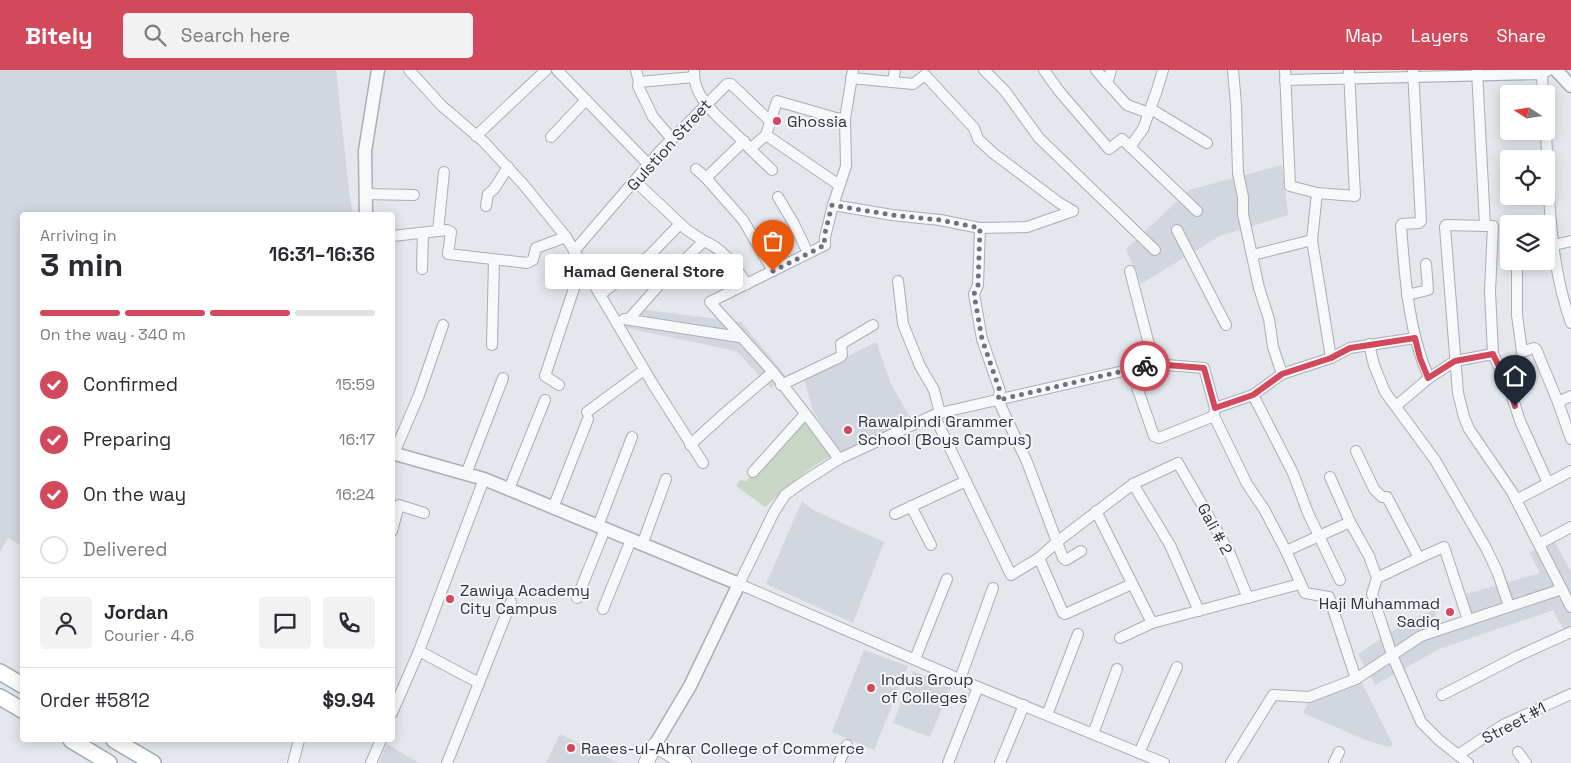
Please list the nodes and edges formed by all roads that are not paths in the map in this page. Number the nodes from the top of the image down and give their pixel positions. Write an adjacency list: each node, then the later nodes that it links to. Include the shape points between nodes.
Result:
1 (378, 70): 50 (street, via 365,151)
2 (409, 70): 34 (street)
3 (546, 70): 34 (street)
4 (557, 70): 20 (street)
5 (636, 70): 24 (street)
6 (895, 70): 23 (street)
7 (984, 70): 70 (street, via 1005,91 1039,138)
8 (1044, 70): 40 (street, via 1109,150 1122,139)
9 (1096, 70): 25 (street)
10 (1111, 70): 25 (street)
11 (1163, 70): 30 (street)
12 (1233, 70): 74 (street, via 1238,173)
13 (1556, 70): 26 (street)
14 (925, 72): 23 (street, via 913,84); 60 (street, via 974,128 978,139 1072,211 1027,227)
15 (1545, 72): 16 (street); 27 (street)
16 (1477, 73): 19 (street); 59 (street)
17 (694, 74): 24 (street); 29 (street)
18 (852, 74): 23 (street); 31 (street)
19 (1413, 74): 22 (street); 85 (street, via 1421,221 1401,224)
20 (568, 75): 28 (street)
21 (1285, 75): 22 (street); 49 (street, via 1290,186)
22 (1349, 75): 49 (street, via 1355,196)
23 (893, 81)
24 (639, 82): 36 (street, via 653,117)
25 (1108, 83): 30 (street, via 1127,105)
26 (1570, 84)
27 (1544, 85)
28 (586, 100): 35 (street); 41 (street)
29 (706, 104): 32 (street, Gulstion Street, via 728,83); 36 (street, Gulstion Street); 39 (street)
30 (1150, 111): 38 (street); 40 (street, via 1143,129)
31 (845, 119): 32 (street, via 777,101); 48 (street, via 846,166)
32 (770, 121): 33 (street)
33 (766, 135): 39 (street); 48 (street)
34 (476, 136): 42 (street)
35 (551, 137)
36 (672, 138): 41 (street, Gulstion Street)
37 (1546, 140): 57 (street)
38 (1207, 143)
39 (747, 145): 44 (street); 46 (street)
40 (1130, 147): 56 (street)
41 (648, 165): 47 (street, Gulstion Street)
42 (508, 167): 54 (street, via 488,194); 65 (street)
43 (696, 169): 46 (street)
44 (772, 170)
45 (444, 172): 62 (street)
46 (706, 178): 80 (street, via 743,220)
47 (635, 181): 58 (street); 71 (street, Gulstion Street)
48 (839, 185): 53 (street)
49 (1317, 193): 66 (street)
50 (365, 194): 51 (street); 55 (street)
51 (414, 195)
52 (778, 197): 73 (street)
53 (832, 205): 60 (street); 73 (street, via 825,245)
54 (486, 206)
55 (366, 212)
56 (1197, 212)
57 (1551, 215)
58 (680, 224): 67 (street); 84 (street, via 650,256)
59 (1485, 226): 96 (street, via 1493,226 1490,291); 98 (street, via 1445,228)
60 (980, 228): 111 (street, via 978,285 974,294 982,339 1000,391)
61 (1177, 230): 91 (street)
62 (438, 231): 63 (street); 75 (street, via 451,232 448,254)
63 (424, 232): 64 (street); 78 (street)
64 (395, 236)
65 (566, 237): 71 (street); 75 (street, via 536,248 530,262)
66 (1312, 240): 74 (street); 97 (street)
67 (704, 241): 83 (street, via 723,252); 87 (street)
68 (1571, 241): 69 (street)
69 (1555, 245)
70 (1155, 250)
71 (574, 251): 76 (street)
72 (1555, 251): 88 (street)
73 (808, 253): 80 (street)
74 (1253, 255): 103 (street)
75 (494, 260): 95 (street)
76 (582, 264): 84 (street); 106 (street, via 545,376)
77 (1426, 264): 85 (street, via 1428,290)
78 (422, 269)
79 (1517, 270): 112 (street, via 1521,350 1536,349)
80 (773, 271): 83 (street)
81 (1130, 271): 99 (street)
82 (898, 281): 116 (street, via 903,324 934,390)
83 (747, 284): 92 (street, via 710,302)
84 (600, 295): 86 (street)
85 (1407, 295): 93 (street)
86 (613, 317): 87 (street); 100 (street)
87 (629, 319): 92 (street)
88 (1571, 323)
89 (443, 325): 120 (street, via 419,395)
90 (873, 325): 107 (street, via 841,344 840,357)
91 (1226, 325)
92 (740, 337): 102 (street)
93 (1415, 338): 94 (street); 105 (street)
94 (1369, 344): 97 (street, via 1350,348); 113 (street, via 1385,392)
95 (492, 345)
96 (1493, 354): 98 (street); 132 (street)
97 (1331, 358): 103 (street)
98 (1455, 361): 105 (street); 135 (street, via 1458,393 1469,429)
99 (1154, 364): 101 (street); 114 (street, via 1204,368)
100 (644, 370): 119 (street); 137 (street, via 587,415)
101 (1131, 370): 111 (street); 114 (street, via 1154,436 1159,438)
102 (773, 372): 107 (street); 119 (street)
103 (1282, 374): 108 (street)
104 (503, 378): 127 (street)
105 (1428, 378): 113 (street)
106 (559, 385)
107 (782, 385): 115 (street)
108 (1253, 395): 114 (street); 145 (street, via 1293,473)
109 (1571, 396): 112 (street)
110 (545, 400): 134 (street)
111 (998, 400): 116 (street); 146 (street, via 1028,462)
112 (1558, 402): 118 (street)
113 (1396, 406): 165 (street, via 1435,460 1486,548)
114 (1214, 412): 151 (street, via 1229,450)
115 (805, 414): 123 (street); 126 (street)
116 (937, 414): 123 (street); 131 (street)
117 (632, 437): 144 (street)
118 (1571, 439)
119 (690, 445): 124 (street)
120 (395, 451)
121 (1356, 451): 153 (street, via 1374,489 1382,497 1387,497)
122 (395, 453): 127 (street)
123 (839, 459): 157 (street, via 785,495)
124 (703, 463)
125 (1571, 471): 132 (street)
126 (753, 472)
127 (466, 474): 129 (street)
128 (1330, 477): 142 (street)
129 (484, 479): 134 (street); 174 (street)
130 (666, 479): 147 (street)
131 (966, 481): 136 (street); 152 (street, via 1011,575)
132 (1548, 483): 135 (street)
133 (1133, 484): 138 (street); 163 (street, Gali # 2, via 1178,463 1230,554); 168 (street, via 1170,545)
134 (509, 489): 137 (street)
135 (1516, 500): 148 (street)
136 (911, 506): 140 (street); 149 (street)
137 (553, 508): 144 (street)
138 (1096, 512): 146 (street); 158 (street)
139 (424, 513): 141 (street, via 399,505)
140 (895, 514)
141 (395, 520)
142 (1350, 522): 145 (street); 154 (street)
143 (1571, 527): 148 (street)
144 (601, 528): 147 (street); 162 (street)
145 (1319, 536): 151 (street); 156 (street)
146 (1058, 541): 150 (street, via 1066,560); 152 (street)
147 (636, 542): 157 (street); 167 (street)
148 (1539, 544): 161 (street)
149 (931, 545)
150 (1081, 551)
151 (1286, 551): 159 (street)
152 (1039, 558): 158 (street, via 1065,614)
153 (1419, 558): 154 (street); 169 (street, via 1444,547)
154 (1377, 578): 175 (street, via 1372,594)
155 (946, 579): 176 (street)
156 (1340, 580)
157 (739, 584): 176 (street); 197 (street, via 690,686)
158 (1132, 584): 170 (street)
159 (1300, 584): 163 (street); 181 (street, via 1306,594 1329,597)
160 (993, 588): 180 (street)
161 (1562, 589): 165 (street); 166 (street)
162 (577, 598)
163 (1248, 598): 168 (street)
164 (511, 602): 183 (street)
165 (1509, 606): 169 (street)
166 (1571, 607)
167 (603, 609)
168 (1199, 611): 170 (street)
169 (1468, 620): 175 (street, via 1421,636)
170 (1152, 623): 173 (street)
171 (1571, 632): 186 (street)
172 (1078, 634): 191 (street)
173 (1120, 638)
174 (419, 650): 183 (street); 189 (street)
175 (1392, 655): 181 (street); 202 (street, via 1421,722)
176 (915, 659): 180 (street)
177 (1177, 667): 199 (street)
178 (1118, 669): 192 (street)
179 (0, 672): 182 (main road)
180 (960, 678): 184 (street)
181 (1356, 679): 214 (street, via 1309,697 1273,696)
182 (20, 681)
183 (479, 683): 208 (street)
184 (978, 686): 188 (street); 211 (street)
185 (1571, 694): 202 (street, Street #1, via 1503,725)
186 (1442, 695)
187 (0, 697): 190 (main road)
188 (1024, 705): 191 (street); 212 (street)
189 (395, 706)
190 (20, 709)
191 (1047, 715): 192 (street)
192 (1093, 734): 199 (street)
193 (75, 742): 204 (main road)
194 (117, 742): 205 (main road)
195 (298, 742): 206 (street)
196 (380, 742): 207 (street)
197 (655, 745): 203 (main road); 209 (main road)
198 (847, 745): 210 (street)
199 (1139, 752): 213 (street)
200 (1339, 752): 215 (street)
201 (1518, 752): 217 (street)
202 (1458, 755): 216 (street)
203 (675, 761)
204 (109, 763)
205 (152, 763)
206 (293, 763)
207 (371, 763)
208 (447, 763)
209 (646, 763)
210 (839, 763)
211 (948, 763)
212 (1000, 763)
213 (1164, 763)
214 (1230, 763)
215 (1334, 763)
216 (1468, 763)
217 (1526, 763)

